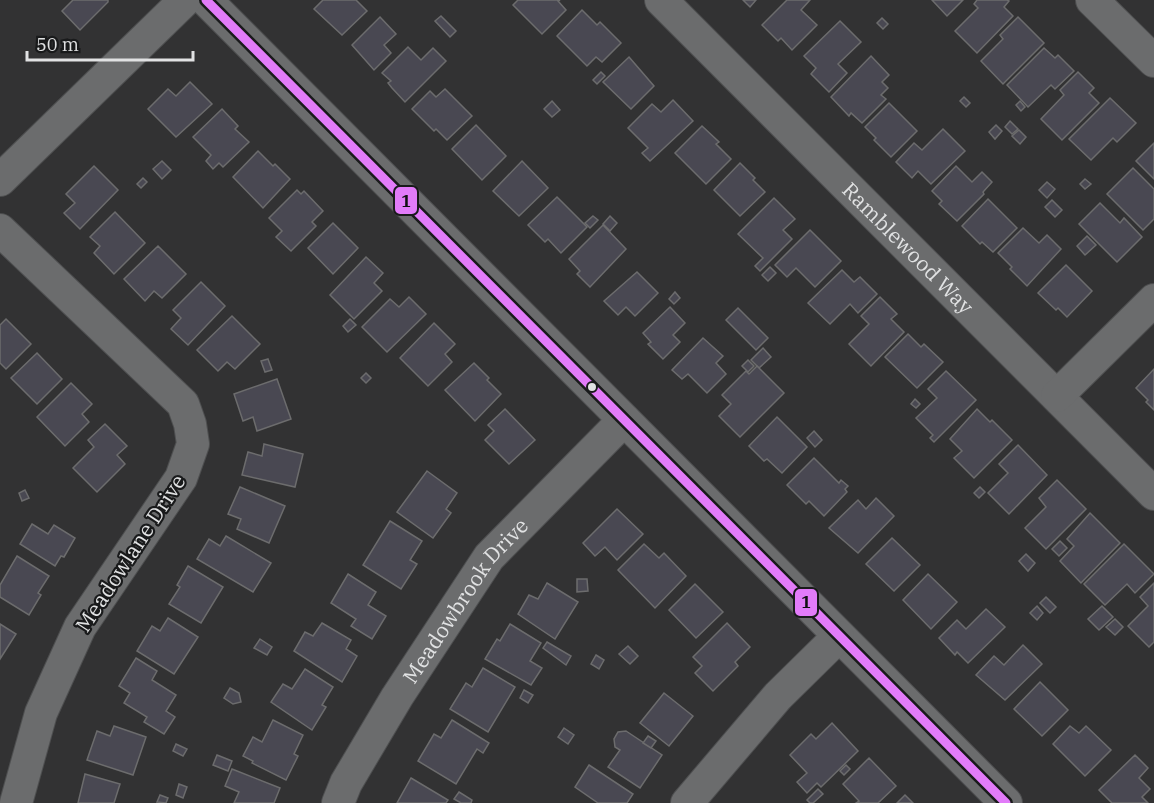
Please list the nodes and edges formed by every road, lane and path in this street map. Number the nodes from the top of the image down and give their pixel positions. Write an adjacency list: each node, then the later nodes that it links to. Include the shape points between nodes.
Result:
1 (185, 0): 6 (street)
2 (206, 0): 10 (street)
3 (661, 0): 9 (street, Ramblewood Way)
4 (1092, 0): 5 (street)
5 (1154, 61)
6 (0, 180)
7 (0, 230): 13 (street, Meadowlane Drive, via 183,404 193,444 181,478 80,627 41,713)
8 (1154, 300): 9 (street)
9 (1057, 396): 11 (street, Ramblewood Way)
10 (624, 420): 12 (street); 14 (street, Meadowbrook Drive, via 489,557 397,697)
11 (1154, 494)
12 (838, 637): 15 (street, via 778,696); 16 (street)
13 (16, 803)
14 (338, 803)
15 (687, 803)
16 (1006, 803)

